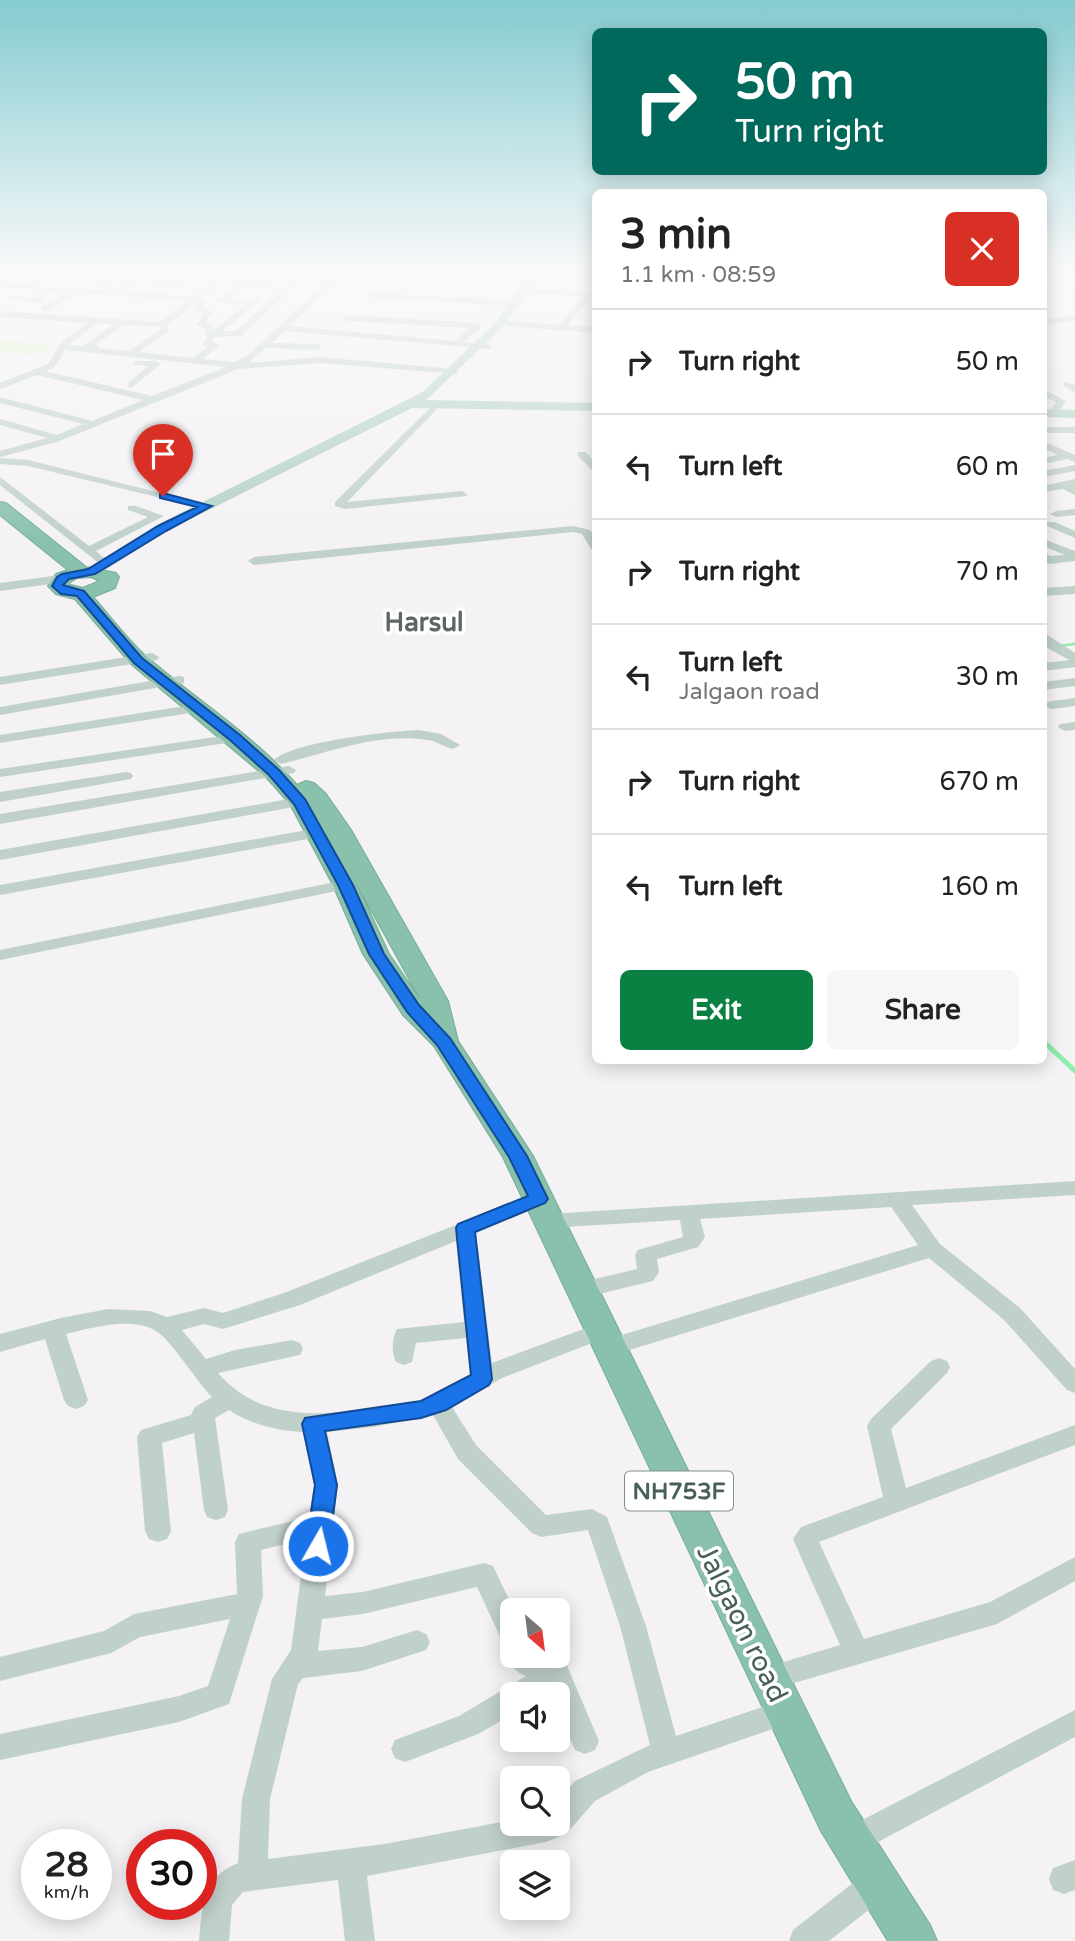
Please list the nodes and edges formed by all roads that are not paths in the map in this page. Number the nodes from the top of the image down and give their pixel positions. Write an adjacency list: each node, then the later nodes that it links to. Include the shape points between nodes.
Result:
1 (54, 361): 9 (street)
2 (114, 361): 13 (street, via 156,364)
3 (199, 361): 10 (street)
4 (243, 361): 10 (street)
5 (312, 361): 10 (street)
6 (326, 361): 12 (street)
7 (467, 361): 12 (main road)
8 (471, 361): 21 (main road, via 447,389)
9 (51, 366): 11 (street); 13 (street)
10 (235, 366): 15 (street)
11 (36, 372): 14 (street); 19 (street)
12 (454, 372): 21 (main road)
13 (131, 385): 15 (street)
14 (0, 389): 28 (street)
15 (169, 394): 19 (street)
16 (1047, 394): 20 (street)
17 (1075, 397): 20 (street)
18 (0, 400): 28 (street)
19 (155, 400): 28 (street)
20 (1061, 401): 24 (street)
21 (425, 404): 22 (main road); 50 (street, via 339,504); 52 (main road); 67 (main road)
22 (592, 407)
23 (0, 410): 25 (street)
24 (1047, 412)
25 (12, 413)
26 (1047, 413): 27 (main road)
27 (1075, 414)
28 (93, 418): 35 (street)
29 (0, 422): 30 (street)
30 (29, 430): 34 (street); 35 (street)
31 (1047, 430): 32 (street)
32 (1056, 430): 33 (street); 36 (street)
33 (1075, 430)
34 (0, 435)
35 (59, 438): 38 (street)
36 (1075, 438)
37 (1047, 446): 40 (street)
38 (0, 454)
39 (582, 454): 43 (street)
40 (1070, 455): 41 (street)
41 (1047, 460)
42 (0, 461): 52 (street, via 28,463)
43 (592, 466)
44 (1075, 468): 45 (street)
45 (1047, 473)
46 (0, 480): 51 (street)
47 (1070, 484): 48 (street); 49 (street)
48 (1047, 488)
49 (1075, 492)
50 (462, 495)
51 (27, 502): 53 (street); 56 (street)
52 (207, 506): 67 (main road, via 162,528)
53 (0, 507): 58 (highway, Jalgaon road / NH753F)
54 (132, 508): 63 (street, via 158,516)
55 (1075, 512): 59 (street, via 1054,519)
56 (48, 519): 58 (street); 63 (street)
57 (0, 521): 67 (highway, Jalgaon road / NH753F)
58 (22, 526): 67 (highway, Jalgaon road / NH753F)
59 (1069, 528): 61 (street)
60 (590, 532): 66 (street, via 573,529)
61 (1075, 535)
62 (1047, 544): 64 (street)
63 (88, 551): 67 (street)
64 (1072, 553): 65 (street)
65 (1047, 559)
66 (254, 561)
67 (86, 578): 68 (street); 72 (highway, Jalgaon road / NH753F)
68 (0, 587)
69 (1075, 590): 70 (street)
70 (1047, 592)
71 (1047, 641): 73 (street)
72 (145, 658): 75 (street); 76 (highway, Jalgaon road / NH753F)
73 (1071, 658): 74 (street)
74 (1047, 666)
75 (0, 681)
76 (173, 682): 81 (highway, Jalgaon road / NH753F); 82 (street); 86 (highway, Jalgaon road / NH753F)
77 (1075, 682): 78 (street)
78 (1047, 686)
79 (1075, 702): 80 (street)
80 (1051, 705)
81 (198, 708): 83 (highway, Jalgaon road / NH753F); 84 (street)
82 (0, 711)
83 (235, 738): 86 (highway, Jalgaon road / NH753F); 87 (street)
84 (0, 739)
85 (453, 745): 86 (street, via 432,736 407,735 302,753)
86 (281, 767): 90 (highway, Jalgaon road / NH753F); 91 (street); 97 (highway, Jalgaon road / NH753F, via 318,799 339,830 435,1001)
87 (0, 773)
88 (126, 776): 89 (street)
89 (0, 797)
90 (300, 802): 92 (highway, Jalgaon road / NH753F); 93 (street)
91 (0, 819)
92 (318, 833): 94 (highway, Jalgaon road / NH753F); 95 (street)
93 (0, 855)
94 (345, 885): 96 (street); 97 (highway, Jalgaon road / NH753F, via 376,954 413,1009)
95 (0, 890)
96 (0, 955)
97 (444, 1041): 100 (highway, Jalgaon road / NH753F, via 518,1156)
98 (1075, 1188): 99 (street)
99 (896, 1198): 101 (street); 103 (street)
100 (544, 1210): 101 (street); 102 (street); 104 (highway, Jalgaon road / NH753F)
101 (688, 1211): 104 (street, via 694,1240 646,1255 649,1272 645,1275)
102 (465, 1228): 105 (street, via 292,1299 223,1321 204,1315); 107 (street)
103 (932, 1248): 108 (street); 114 (street, via 1012,1314)
104 (582, 1290): 108 (highway, Jalgaon road / NH753F)
105 (166, 1326): 106 (street, via 154,1319 114,1317); 113 (street)
106 (53, 1329): 109 (street); 116 (street)
107 (477, 1329): 111 (street, via 405,1335); 115 (street)
108 (606, 1339): 115 (street); 136 (highway, Jalgaon road / NH753F)
109 (0, 1343)
110 (292, 1349): 113 (street)
111 (404, 1356)
112 (939, 1367): 122 (street, via 878,1426)
113 (202, 1369): 117 (street)
114 (1072, 1375)
115 (482, 1379): 118 (street)
116 (76, 1399)
117 (229, 1399): 119 (street, via 205,1412); 120 (street, via 252,1412)
118 (438, 1404): 120 (street); 144 (street, via 467,1452 541,1526 592,1519 598,1524 633,1626)
119 (204, 1421): 123 (street); 125 (street, via 149,1437)
120 (313, 1424): 124 (street, via 326,1485)
121 (1075, 1435): 122 (street)
122 (897, 1502): 131 (street, via 806,1539)
123 (216, 1510)
124 (321, 1525): 127 (street, via 248,1542 251,1591); 128 (street)
125 (158, 1531)
126 (1075, 1568): 131 (street, via 997,1612)
127 (247, 1604): 134 (street, via 134,1626 111,1641); 142 (street, via 223,1688 213,1699)
128 (309, 1609): 129 (street, via 363,1603 484,1574); 132 (street, via 304,1654)
129 (500, 1609)
130 (417, 1642): 132 (street, via 362,1659)
131 (857, 1653): 136 (street)
132 (296, 1666): 149 (street, via 286,1679 256,1799)
133 (552, 1668): 135 (street)
134 (0, 1669)
135 (556, 1673): 137 (street); 141 (street)
136 (769, 1678): 139 (highway, Jalgaon road / NH753F)
137 (541, 1682)
138 (500, 1707): 143 (street, via 468,1725)
139 (786, 1712): 144 (street); 147 (highway, Jalgaon road / NH753F)
140 (1075, 1723): 147 (street)
141 (584, 1741)
142 (0, 1747)
143 (405, 1749)
144 (666, 1753): 145 (street, via 590,1788)
145 (570, 1809)
146 (501, 1836): 148 (street)
147 (851, 1841): 150 (highway, Jalgaon road / NH753F)
148 (351, 1863): 149 (street); 152 (street)
149 (252, 1876): 151 (street, via 237,1878 219,1894)
150 (878, 1883): 153 (street); 154 (highway, Jalgaon road / NH753F)
151 (214, 1941)
152 (360, 1941)
153 (804, 1941)
154 (914, 1941)

